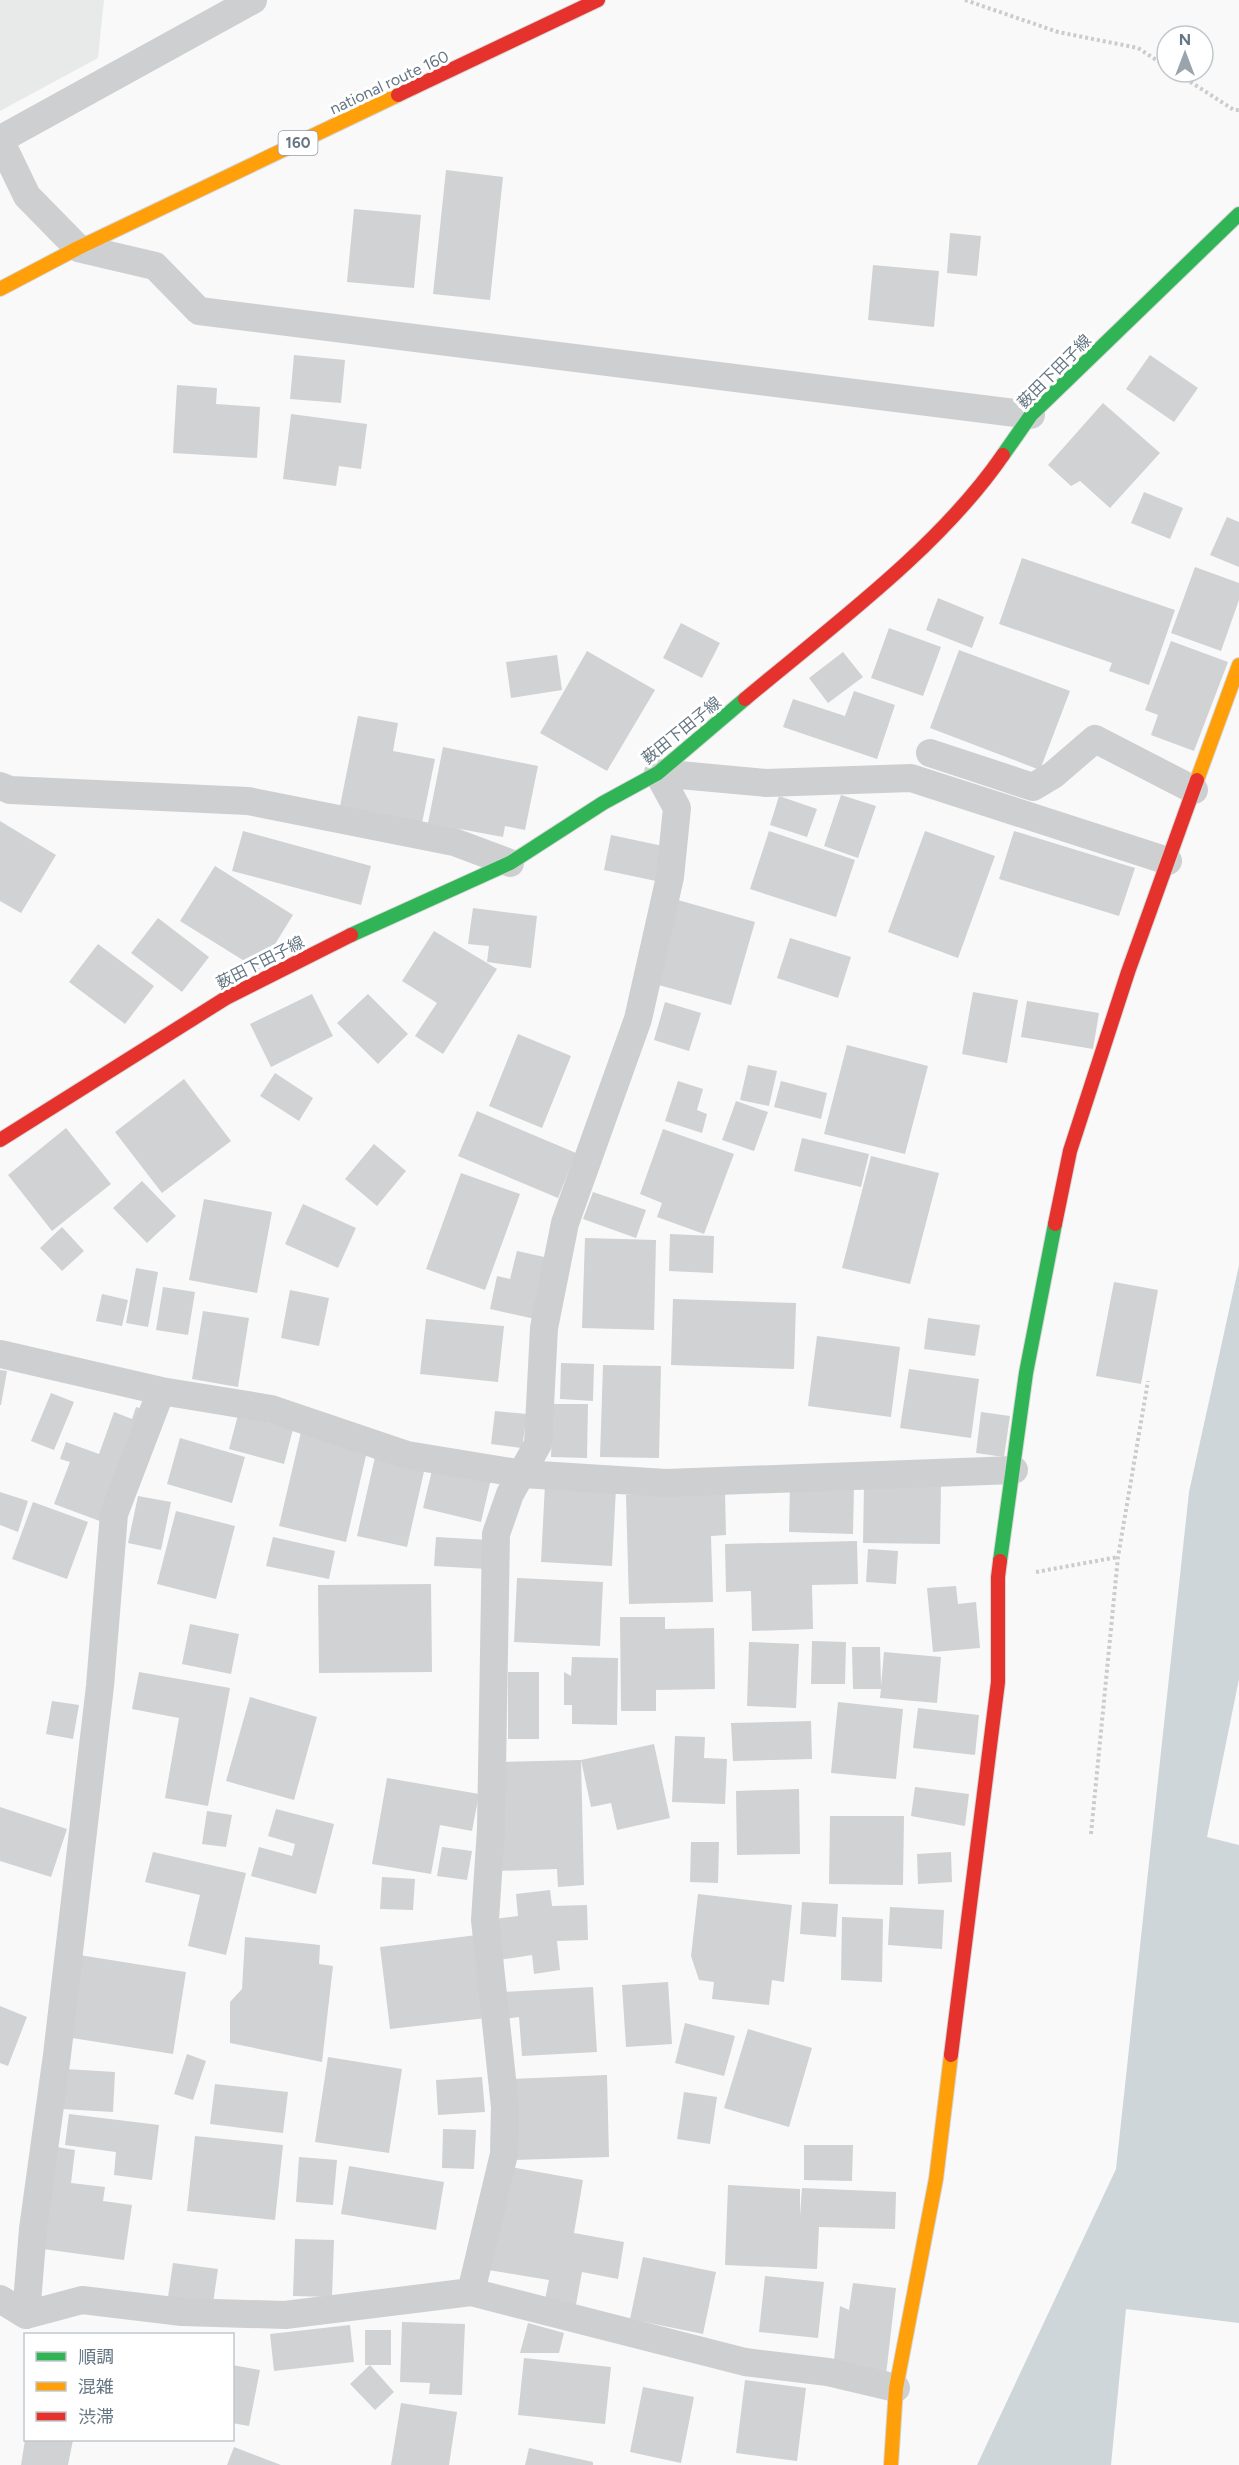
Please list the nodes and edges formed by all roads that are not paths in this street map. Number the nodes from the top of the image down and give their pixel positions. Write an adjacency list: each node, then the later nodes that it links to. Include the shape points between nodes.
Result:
1 (253, 0): 3 (street)
2 (598, 0): 5 (main road, national route 160 / 160)
3 (1, 139): 5 (street, via 27,196)
4 (1239, 214): 7 (main road, 薮田下田子線)
5 (78, 248): 6 (main road, national route 160 / 160); 7 (street, via 155,266 200,311)
6 (0, 289)
7 (1031, 415): 10 (main road, 薮田下田子線, via 984,483 914,556)
8 (1239, 665): 12 (main road)
9 (930, 753): 12 (street, via 1033,787 1095,739)
10 (658, 773): 13 (street, via 766,783 911,778); 14 (main road, 薮田下田子線); 19 (street, via 677,808 670,877 638,1019 565,1223 544,1328 538,1444)
11 (0, 786): 14 (street, via 10,790 248,801 454,842)
12 (1194, 790): 13 (main road)
13 (1168, 861): 18 (main road, via 1070,1151 1026,1372)
14 (510, 863): 15 (main road, 薮田下田子線, via 380,920 226,998)
15 (0, 1140)
16 (0, 1354): 17 (street)
17 (161, 1391): 19 (street, via 271,1409 407,1455); 22 (street, via 114,1514 100,1686 33,2229)
18 (1014, 1470): 19 (street, via 666,1483); 23 (main road, via 998,1577 998,1682 936,2179)
19 (523, 1474): 20 (street, via 510,1494 496,1534 490,1829 484,1920 505,2107 504,2154)
20 (471, 2292): 22 (street, via 285,2315 182,2312 82,2300); 23 (street, via 745,2362 828,2372)
21 (0, 2299): 22 (street)
22 (26, 2315)
23 (896, 2388): 24 (main road)
24 (891, 2465)

